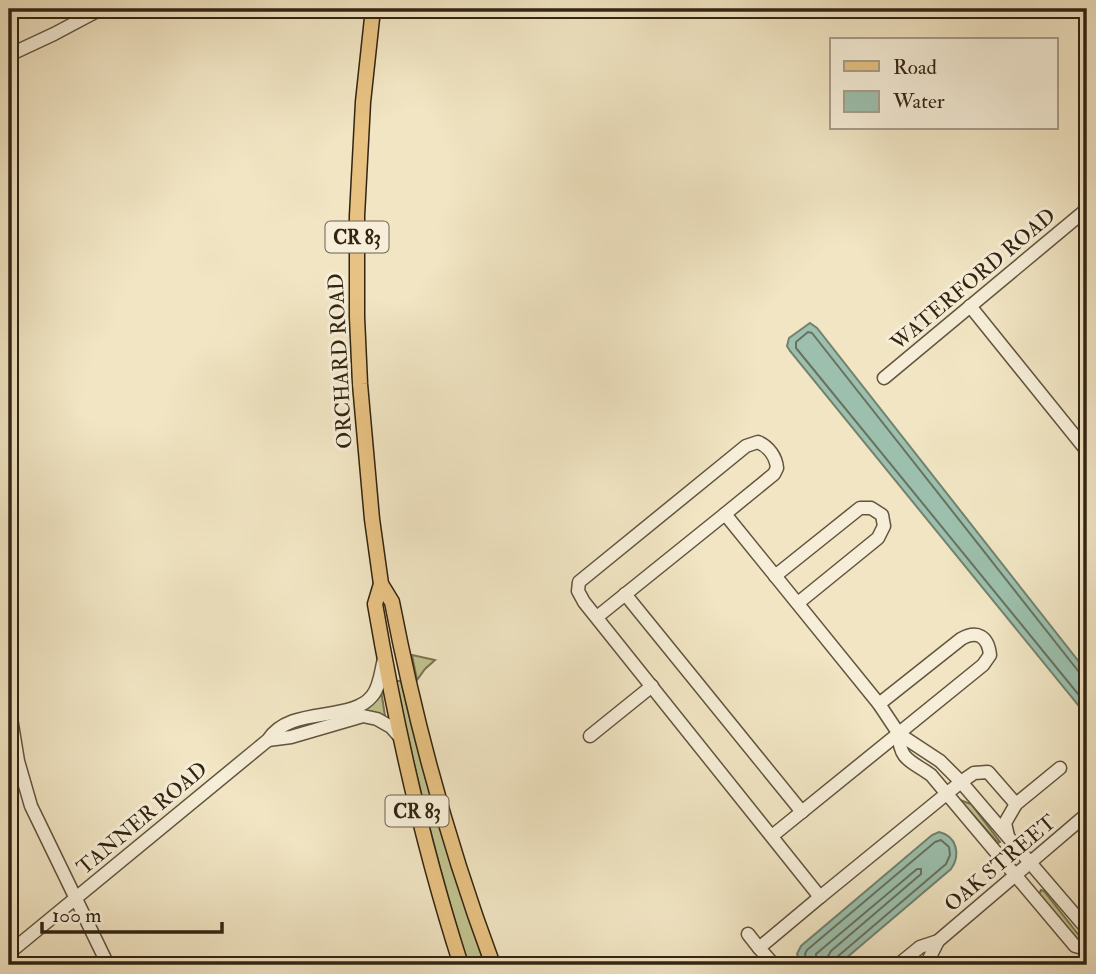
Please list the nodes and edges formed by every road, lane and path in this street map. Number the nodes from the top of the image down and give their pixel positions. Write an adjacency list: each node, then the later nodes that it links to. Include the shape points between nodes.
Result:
1 (373, 9): 10 (main road, ORCHARD ROAD / CR 83, via 357,216 357,317 366,466)
2 (97, 10): 3 (street)
3 (9, 55)
4 (1087, 209): 5 (street, WATERFORD ROAD)
5 (970, 306): 6 (street, WATERFORD ROAD); 7 (street)
6 (884, 378)
7 (1087, 451)
8 (725, 513): 9 (street); 11 (street); 13 (street, via 778,468 765,445 746,446 583,577 578,591)
9 (775, 576): 12 (street); 12 (street, via 860,508 882,515 884,526 878,538)
10 (381, 584): 14 (main road, ORCHARD ROAD / CR 83, via 375,604); 44 (main road, ORCHARD ROAD / CR 83, via 392,602 440,807)
11 (625, 594): 13 (street); 28 (street)
12 (799, 603): 16 (street)
13 (597, 617): 15 (street)
14 (384, 659): 19 (main road, ORCHARD ROAD / CR 83); 21 (street, TANNER ROAD, via 373,695 360,706 283,725)
15 (652, 686): 20 (street); 30 (street)
16 (879, 704): 18 (street); 18 (street, via 961,639 975,634 988,642 990,655 983,666)
17 (9, 706): 35 (street, via 31,806)
18 (899, 734): 22 (street); 24 (street, via 903,756); 28 (street)
19 (399, 736): 21 (street, TANNER ROAD, via 377,719 363,716); 43 (main road, ORCHARD ROAD / CR 83)
20 (590, 736)
21 (268, 740): 35 (street, TANNER ROAD)
22 (940, 761): 24 (street); 25 (street)
23 (1060, 768): 27 (street)
24 (931, 775): 26 (street)
25 (961, 782): 26 (street); 27 (street, via 974,773 988,772); 31 (street)
26 (946, 794): 33 (street); 34 (street)
27 (1016, 804): 31 (street, via 1004,828)
28 (802, 812): 30 (street)
29 (1087, 814): 32 (street, OAK STREET)
30 (772, 836): 34 (street)
31 (1009, 840): 32 (street)
32 (1029, 863): 33 (street, OAK STREET); 36 (street)
33 (1014, 876): 38 (street, OAK STREET); 40 (street, via 1075,946)
34 (820, 897): 39 (street)
35 (76, 898): 41 (street, TANNER ROAD); 42 (street)
36 (1087, 929)
37 (748, 933): 39 (street)
38 (938, 942): 46 (street, OAK STREET, via 920,947); 47 (street, OAK STREET)
39 (759, 948): 45 (street)
40 (1087, 949)
41 (9, 953)
42 (108, 965)
43 (461, 965)
44 (493, 965)
45 (774, 965)
46 (898, 965)
47 (926, 965)

